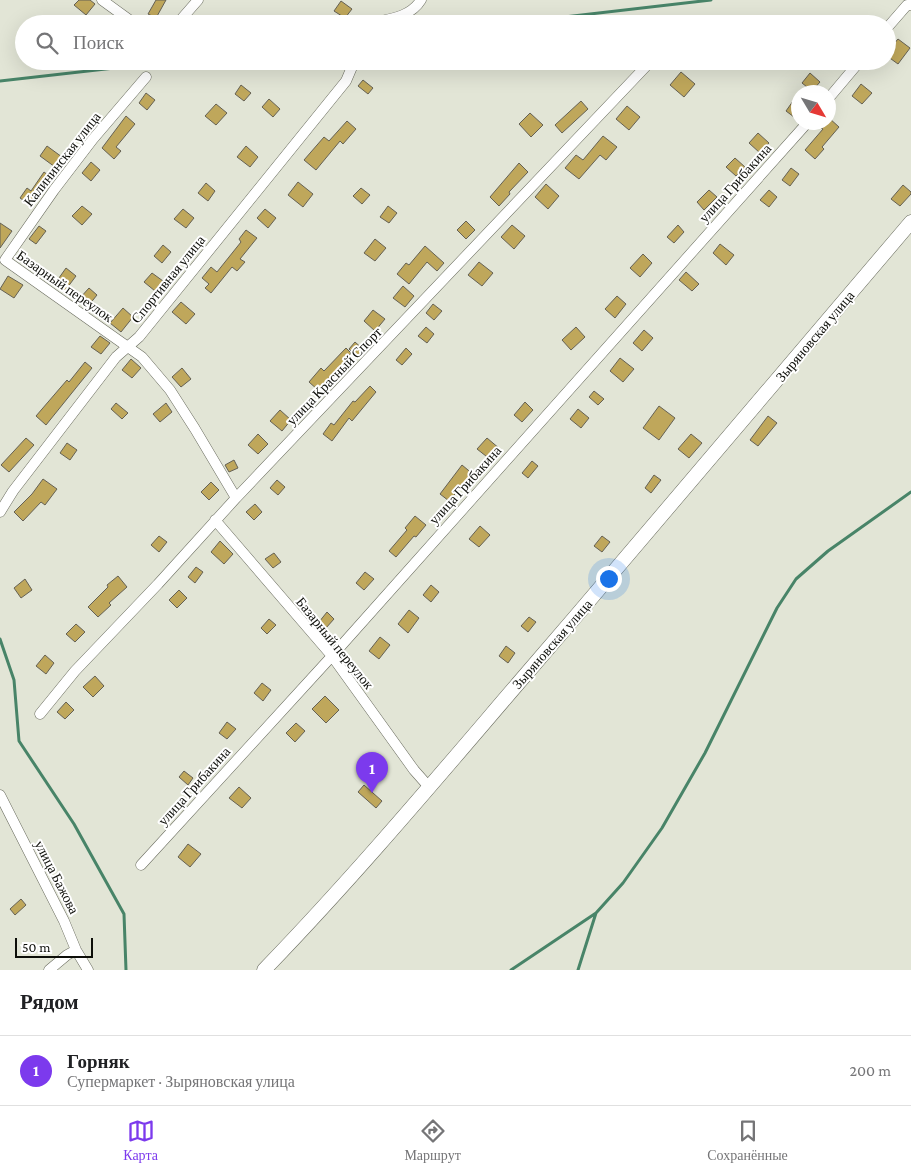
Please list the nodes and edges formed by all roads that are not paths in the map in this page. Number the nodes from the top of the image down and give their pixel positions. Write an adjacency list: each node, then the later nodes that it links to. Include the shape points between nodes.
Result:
1 (102, 0): 5 (street)
2 (198, 0): 6 (street)
3 (421, 0): 7 (street, via 414,10)
4 (909, 5): 8 (street)
5 (123, 15)
6 (185, 15)
7 (404, 15)
8 (896, 19)
9 (351, 70): 17 (street, Спортивная улица, via 346,81)
10 (642, 70): 18 (street, улица Красный Спорт)
11 (852, 70): 13 (street)
12 (146, 77): 16 (street, Калининская улица, via 93,139)
13 (836, 90)
14 (801, 130): 21 (street, улица Грибакина)
15 (911, 222): 23 (street, Зыряновская улица)
16 (4, 260): 17 (street, Базарный переулок)
17 (128, 348): 18 (street, Базарный переулок, via 142,357 170,390); 19 (street, Спортивная улица, via 116,358 13,490)
18 (236, 498): 20 (street, улица Красный Спорт)
19 (0, 512)
20 (215, 520): 21 (street, Базарный переулок); 22 (street, улица Красный Спорт)
21 (332, 656): 23 (street, Базарный переулок); 25 (street, улица Грибакина)
22 (40, 714)
23 (429, 787): 29 (street, Зыряновская улица, via 319,914)
24 (1, 799): 26 (street, улица Бажова)
25 (141, 865)
26 (76, 950): 27 (street); 28 (street, улица Бажова)
27 (49, 970)
28 (88, 970)
29 (264, 970)

